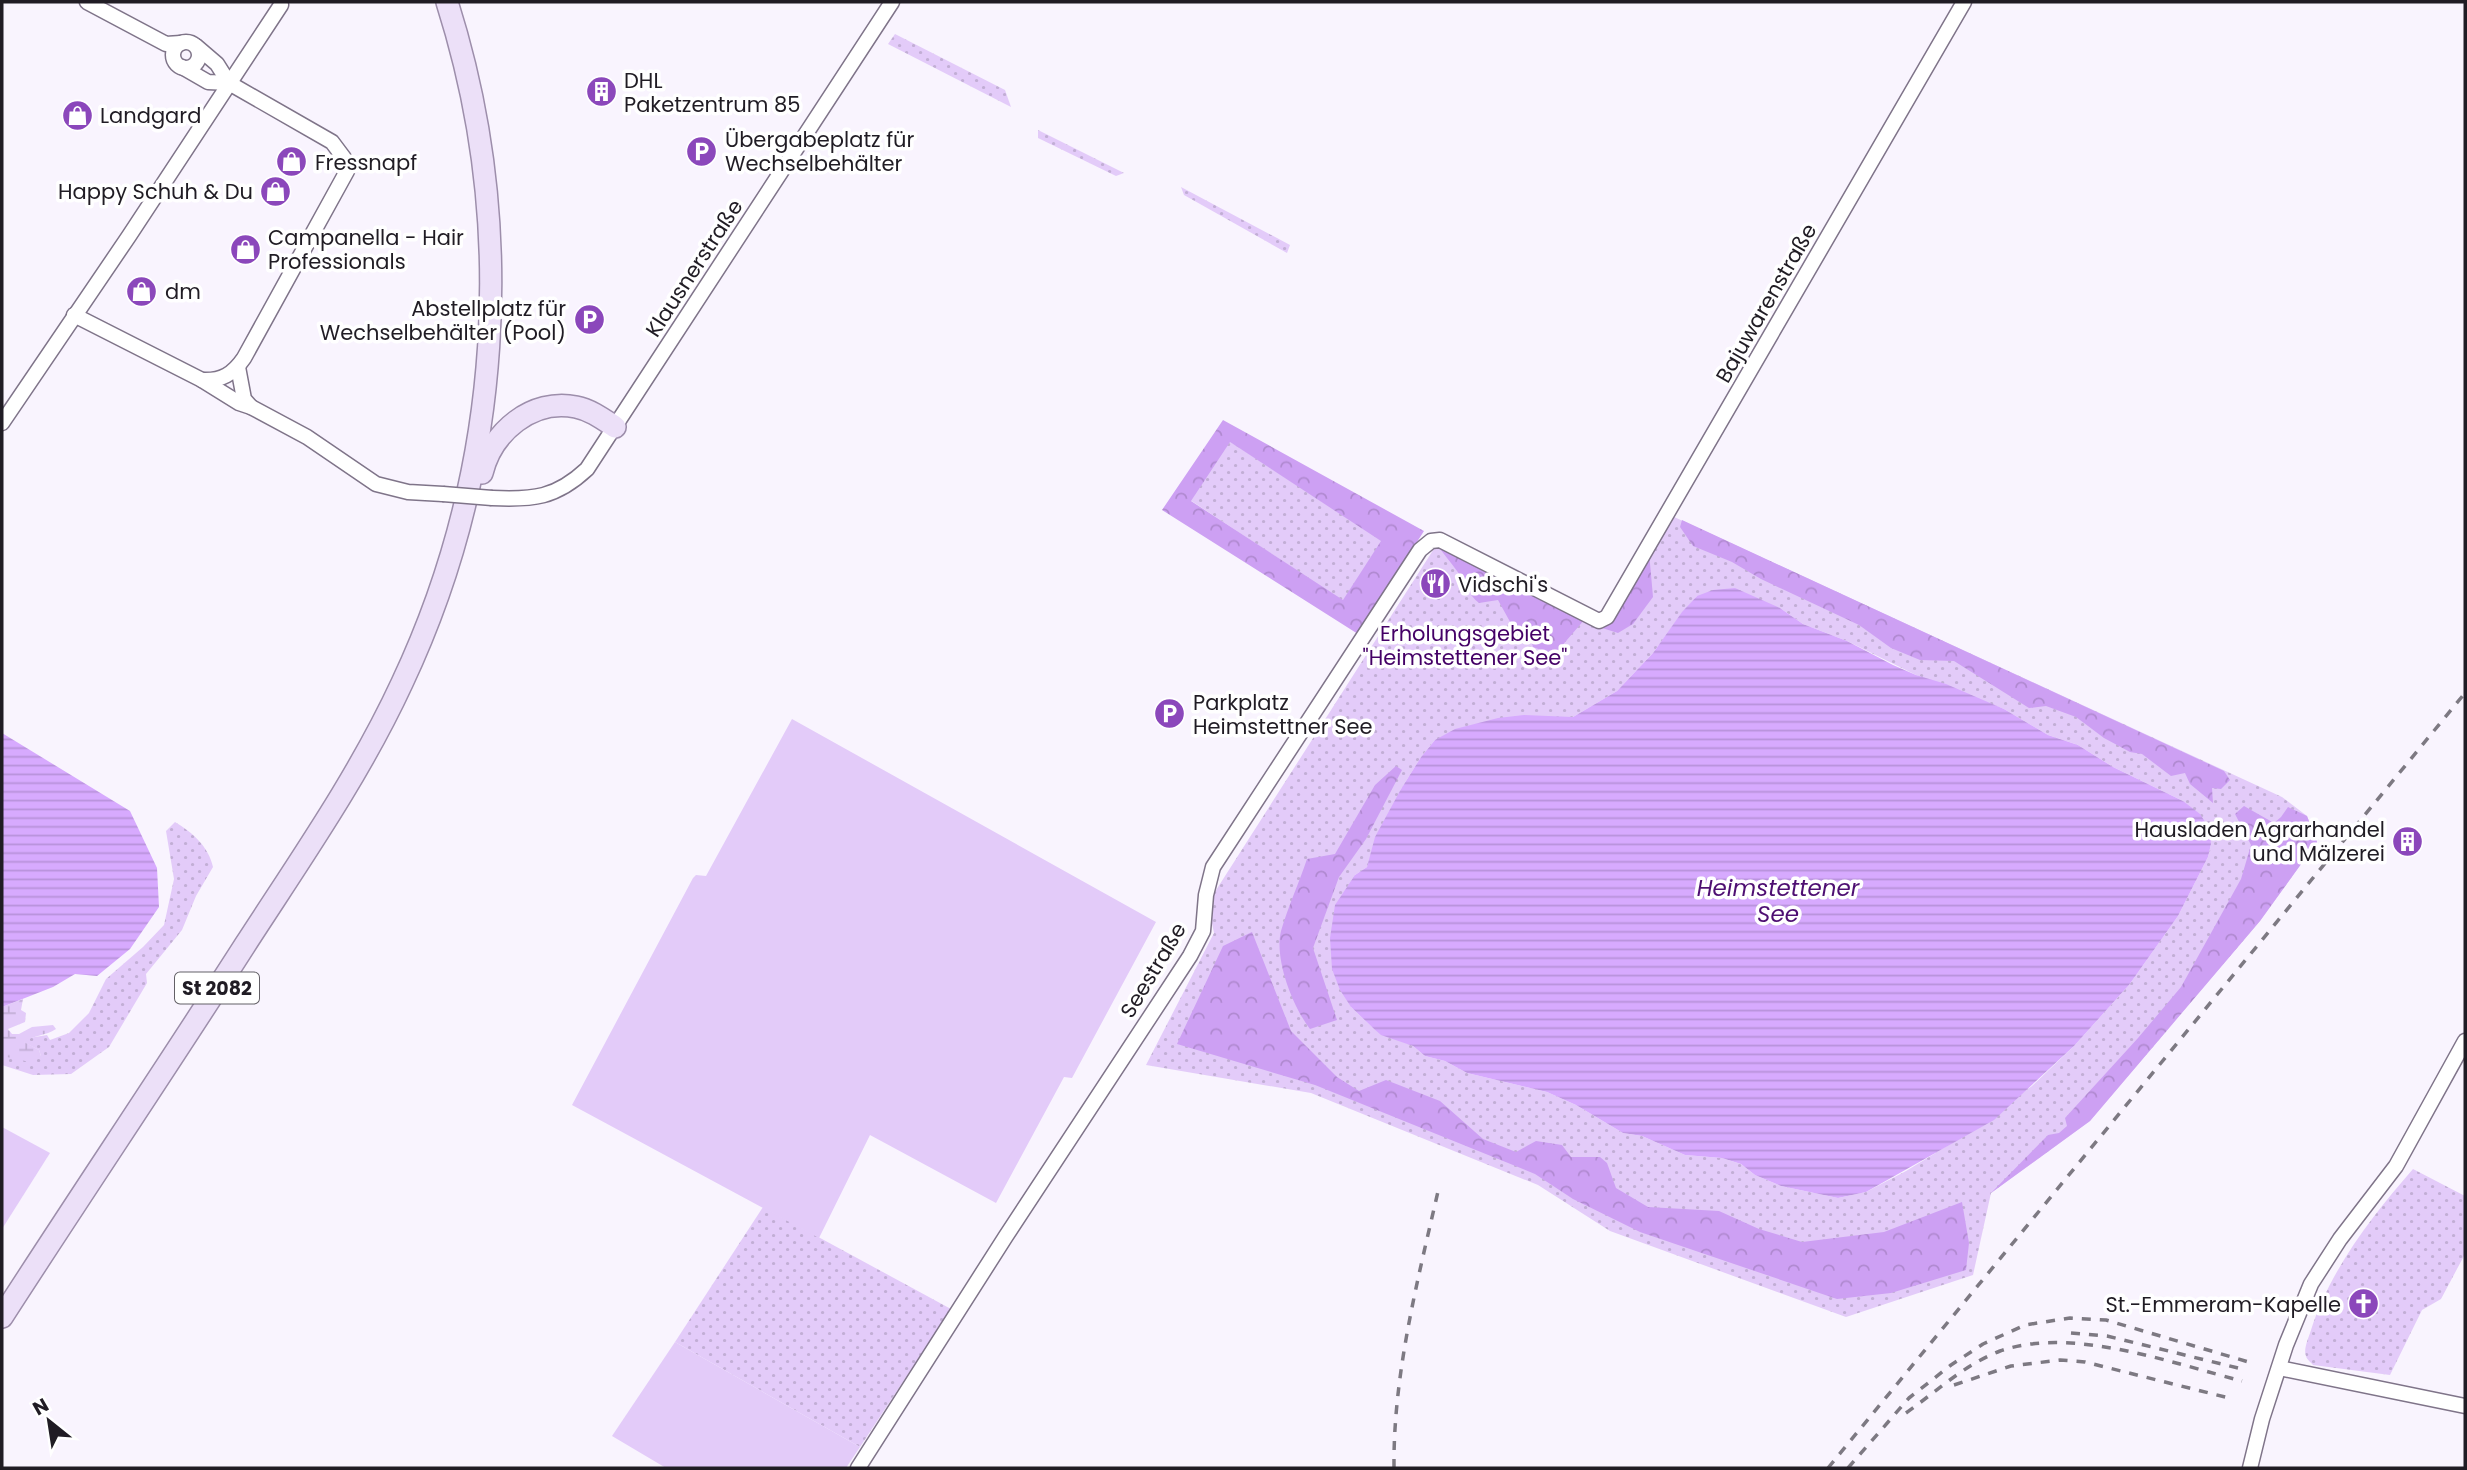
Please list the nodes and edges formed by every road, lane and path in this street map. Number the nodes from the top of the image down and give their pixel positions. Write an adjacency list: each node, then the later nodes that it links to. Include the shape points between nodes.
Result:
1 (87, 2): 7 (street)
2 (447, 2): 17 (main road, St 2082, via 477,119 492,278 480,430)
3 (892, 2): 16 (street, Klausnerstraße)
4 (1964, 2): 18 (street, Bajuwarenstraße, via 1669,512 1607,617)
5 (281, 5): 10 (street)
6 (181, 43): 7 (street); 8 (street); 9 (street, via 174,50)
7 (166, 44): 9 (street)
8 (196, 46): 9 (street, via 197,62 189,68); 10 (street, via 217,64)
9 (178, 63): 10 (street, via 208,82)
10 (229, 83): 11 (street); 12 (street, via 332,142 347,171)
11 (74, 315): 13 (street); 15 (street)
12 (238, 368): 13 (street, via 224,378); 14 (street, via 244,399)
13 (202, 380): 14 (street)
14 (251, 407): 16 (street, Klausnerstraße, bridge, via 330,451 376,484 408,492 492,498 538,498 561,489 587,469)
15 (2, 423)
16 (615, 427): 17 (main road, via 574,406 535,410 519,418 491,448 468,530)
17 (453, 549): 20 (main road, St 2082, via 403,682 354,773)
18 (1599, 621): 23 (street, Seestraße, via 1440,540 1420,550 1213,867 1203,931 1190,956)
19 (2465, 1041): 21 (street, via 2396,1166 2311,1284)
20 (2, 1317)
21 (2279, 1368): 22 (street); 24 (street)
22 (2465, 1406)
23 (858, 1468)
24 (2250, 1468)

